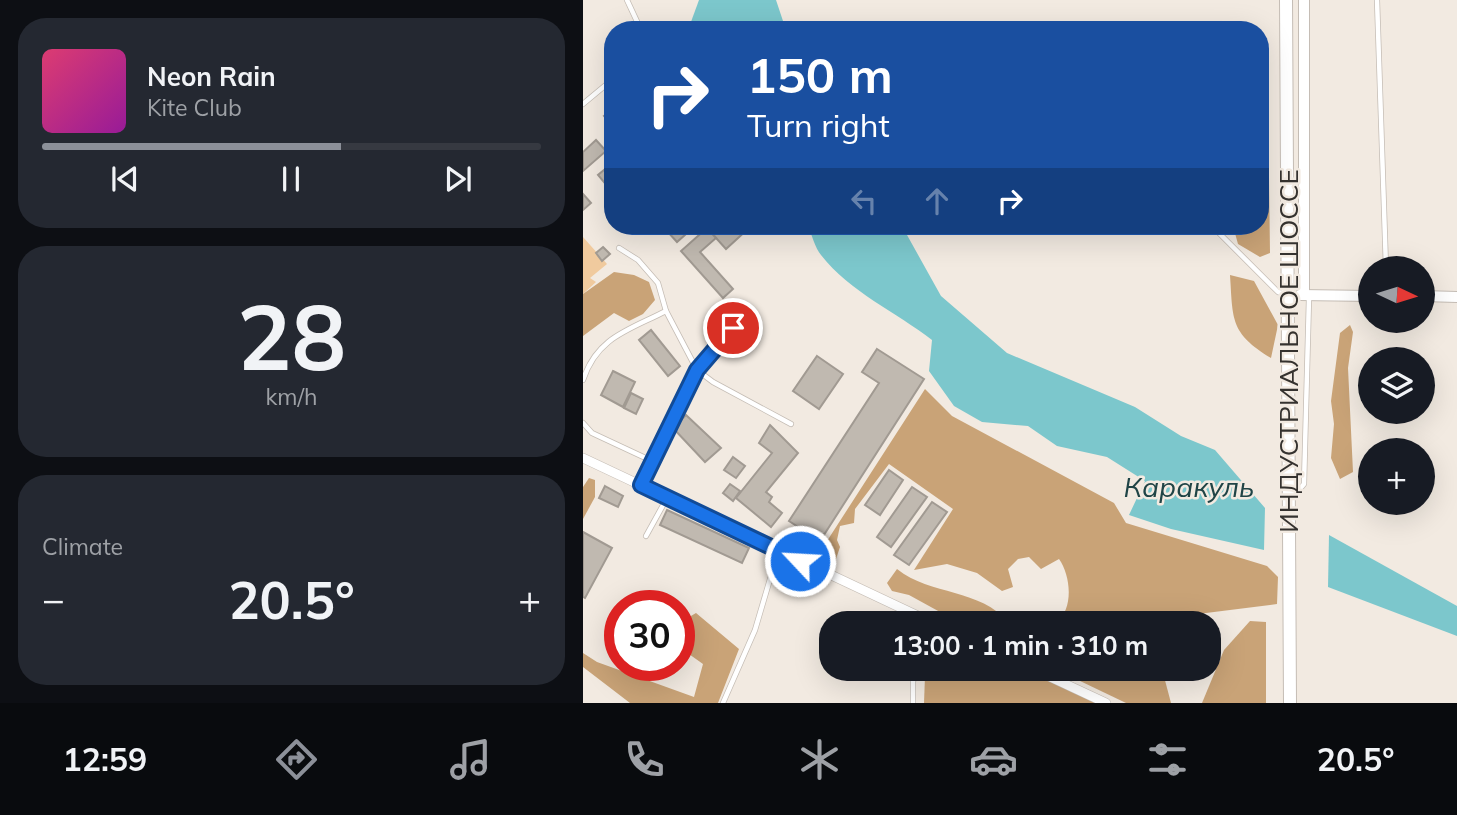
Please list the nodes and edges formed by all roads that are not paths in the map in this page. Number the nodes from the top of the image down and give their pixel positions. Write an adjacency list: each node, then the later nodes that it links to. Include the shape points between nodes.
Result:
1 (627, 0): 5 (lane)
2 (1287, 0): 11 (main road, ИНДУСТРИАЛЬНОЕ ШОССЕ)
3 (1304, 0): 12 (street)
4 (1377, 0): 10 (lane)
5 (637, 21)
6 (604, 86): 7 (lane)
7 (583, 104)
8 (1221, 235): 11 (lane, via 1278,292)
9 (619, 248): 16 (lane, via 638,260 658,283)
10 (1386, 256)
11 (1289, 295): 12 (street); 26 (main road, ИНДУСТРИАЛЬНОЕ ШОССЕ)
12 (1306, 295): 13 (street); 26 (lane, via 1304,484)
13 (1358, 296)
14 (1435, 296): 15 (street)
15 (1457, 297)
16 (666, 311): 18 (lane); 19 (lane, via 601,346)
17 (733, 328): 18 (lane)
18 (697, 370): 21 (lane); 23 (lane)
19 (583, 380)
20 (583, 423): 23 (lane, via 592,433)
21 (791, 424)
22 (583, 458): 24 (street)
23 (652, 461): 24 (lane)
24 (641, 485): 25 (street)
25 (667, 497): 27 (lane); 28 (street)
26 (1289, 501): 35 (main road, ИНДУСТРИАЛЬНОЕ ШОССЕ)
27 (646, 537)
28 (778, 551): 29 (street); 32 (lane, via 755,631)
29 (907, 611)
30 (913, 681): 33 (lane)
31 (1059, 681): 34 (street)
32 (723, 703)
33 (913, 703)
34 (1106, 703)
35 (1290, 703)

